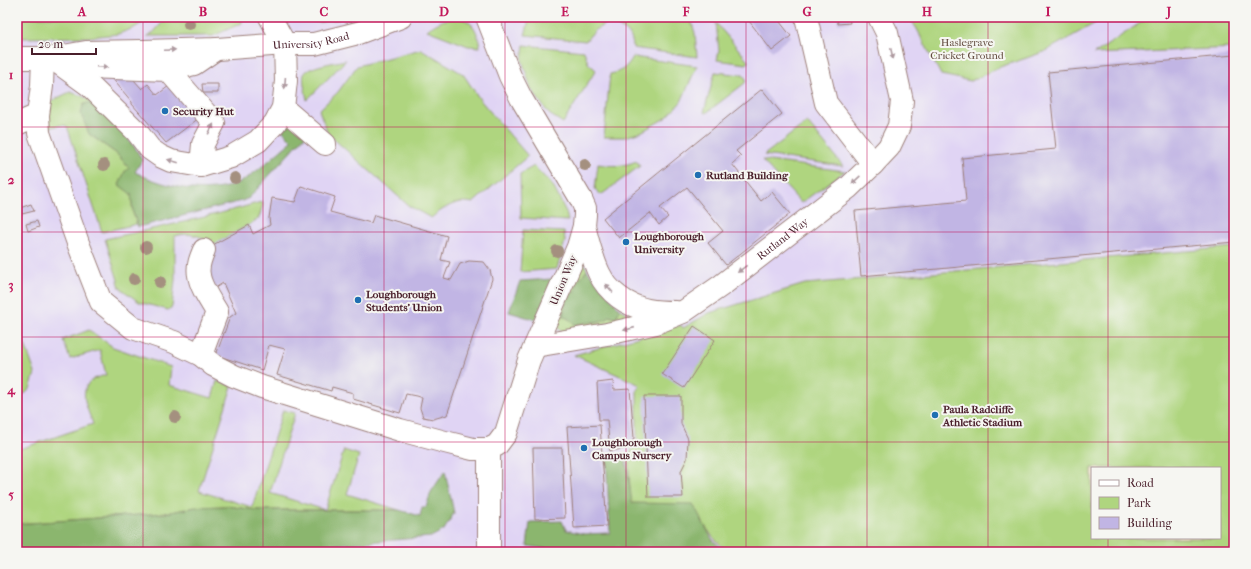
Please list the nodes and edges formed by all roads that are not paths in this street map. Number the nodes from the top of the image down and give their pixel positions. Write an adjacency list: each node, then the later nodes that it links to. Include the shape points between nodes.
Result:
1 (270, 17): 6 (street)
2 (401, 17): 6 (street, University Road, via 358,33 314,44)
3 (487, 17): 17 (street, Union Way, via 521,98 581,199)
4 (806, 17): 15 (street, via 826,104)
5 (879, 17): 15 (street, Rutland Way, one-way to 15, via 887,33 907,128)
6 (285, 44): 7 (street, University Road); 11 (street, one-way to 11, via 286,81)
7 (217, 49): 9 (street, University Road, one-way to 7, via 86,52); 10 (street, University Road, via 194,64)
8 (17, 58): 9 (street, University Road)
9 (48, 58): 10 (street, University Road, one-way to 10, via 87,67); 12 (street); 16 (street, one-way to 9, via 171,161 150,149 137,132 89,85)
10 (168, 70): 16 (street, one-way to 10, via 203,144 214,123)
11 (283, 108): 14 (street); 16 (street, via 276,124 258,141 231,157)
12 (38, 115): 13 (street); 21 (street, via 39,133 101,302 133,328 174,342)
13 (17, 124)
14 (326, 144)
15 (873, 164): 19 (street, Rutland Way, one-way to 19, via 848,188 718,281)
16 (200, 166)
17 (584, 226): 19 (street, one-way to 17, via 660,312 636,307 615,294 599,275); 20 (street, Union Way, via 578,247)
18 (204, 250): 21 (street, via 199,275 217,312)
19 (683, 312): 20 (street, Rutland Way, one-way to 20, via 649,325)
20 (535, 346): 22 (street, Union Way, via 506,433 497,445)
21 (201, 355): 22 (street, via 213,365 262,387 400,430 473,449)
22 (489, 449): 23 (street)
23 (489, 552)

